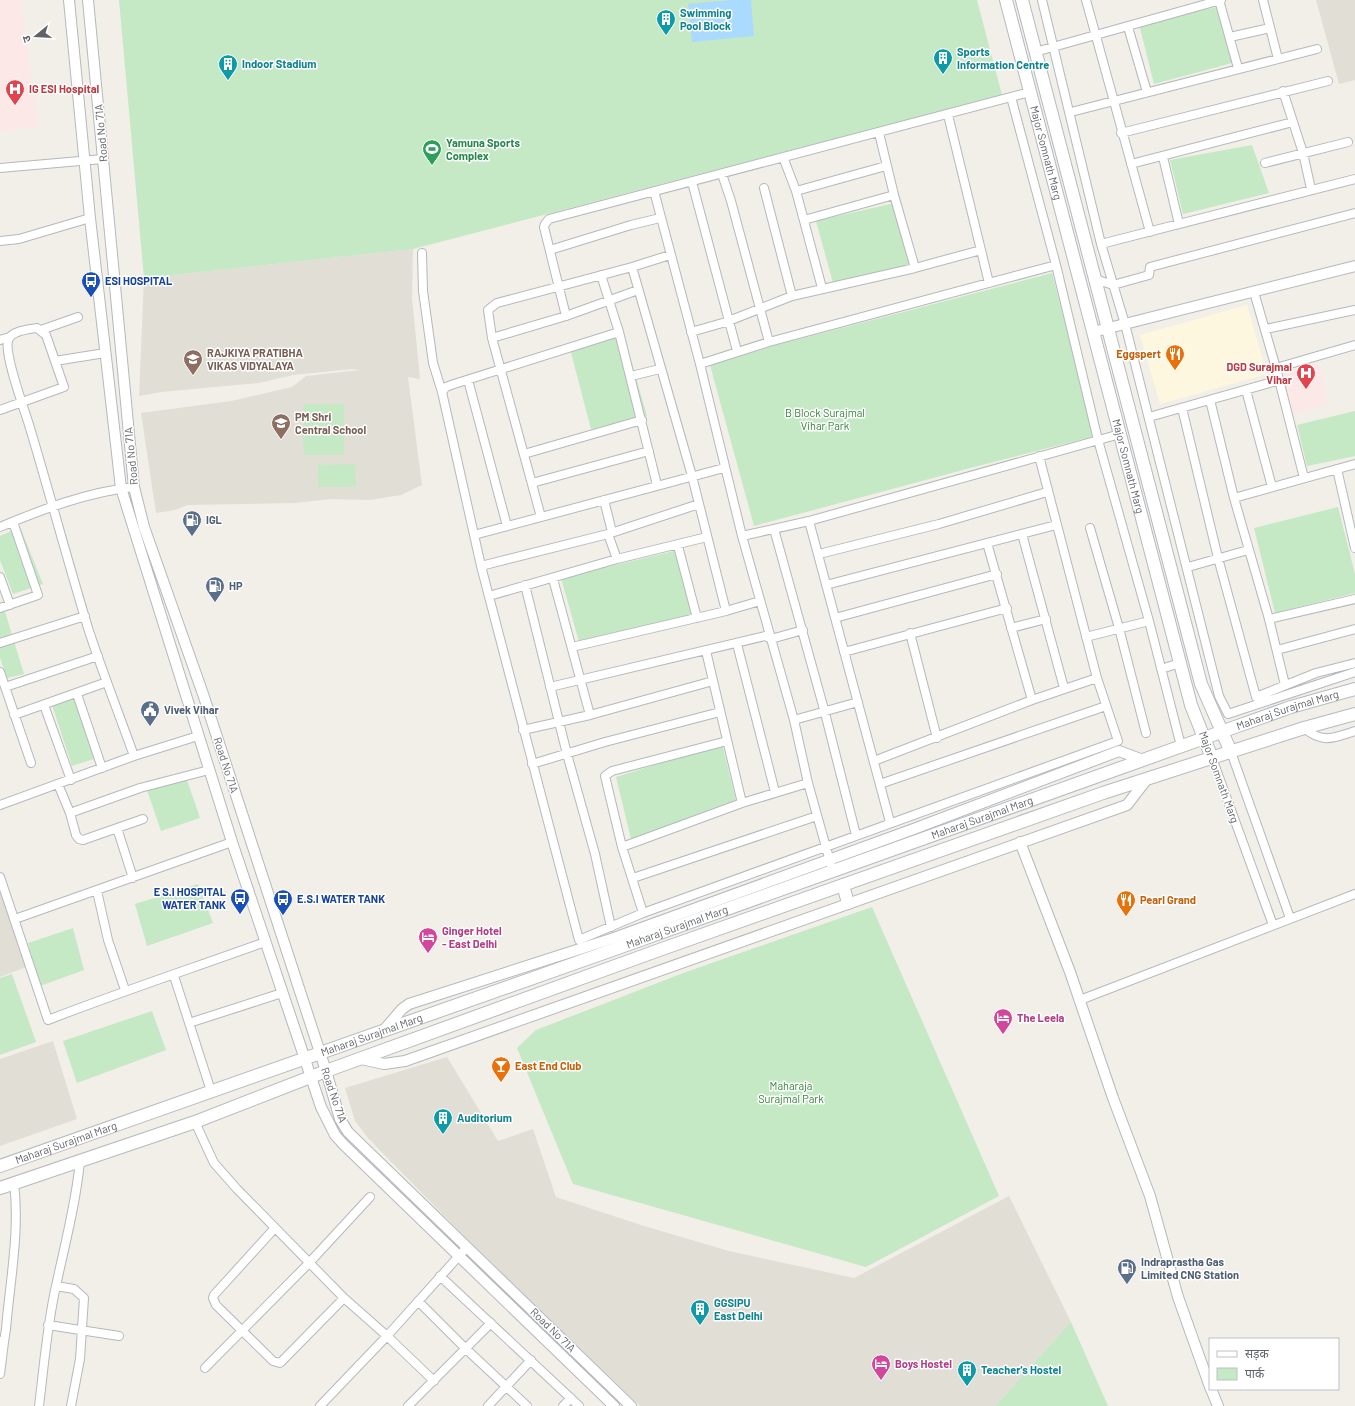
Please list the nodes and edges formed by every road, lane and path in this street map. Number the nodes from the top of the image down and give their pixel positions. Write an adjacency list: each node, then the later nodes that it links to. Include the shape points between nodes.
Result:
1 (69, 0): 36 (street, Road No 71A)
2 (88, 0): 35 (street, Road No 71A)
3 (1006, 0): 12 (main road, Major Somnath Marg)
4 (1022, 0): 11 (main road, Major Somnath Marg)
5 (1042, 0): 15 (street)
6 (1086, 0): 13 (street)
7 (1220, 0): 9 (street); 14 (street)
8 (1263, 0): 10 (street)
9 (1128, 27): 13 (street); 23 (street)
10 (1270, 28): 14 (street); 18 (street)
11 (1029, 30): 12 (main road); 17 (main road, Major Somnath Marg)
12 (1015, 34): 22 (main road, Major Somnath Marg)
13 (1096, 36): 15 (street); 25 (street)
14 (1230, 37): 19 (street)
15 (1054, 48): 17 (street); 26 (street)
16 (1317, 49): 18 (street)
17 (1035, 52): 66 (main road, Major Somnath Marg)
18 (1278, 59): 19 (street)
19 (1238, 68): 23 (street)
20 (1328, 81): 21 (street)
21 (1283, 91): 28 (street); 29 (street)
22 (1030, 92): 24 (street); 86 (main road, Major Somnath Marg)
23 (1147, 92): 25 (street)
24 (1011, 97): 27 (street); 61 (street)
25 (1113, 100): 26 (street); 29 (street)
26 (1070, 112): 56 (street)
27 (948, 115): 30 (street); 58 (street)
28 (1293, 122): 32 (street); 33 (street)
29 (1121, 132): 38 (street)
30 (879, 133): 34 (street); 39 (street)
31 (1348, 142): 32 (street)
32 (1302, 153): 37 (street); 45 (street)
33 (1163, 157): 38 (street); 53 (street)
34 (783, 158): 41 (street); 47 (street)
35 (103, 159): 36 (street); 122 (street, Road No 71A)
36 (85, 162): 40 (street); 50 (street, Road No 71A)
37 (1265, 163)
38 (1131, 164): 54 (street)
39 (886, 166): 47 (street); 48 (street)
40 (0, 168)
41 (722, 174): 43 (street); 75 (street)
42 (1355, 179): 45 (street)
43 (692, 182): 46 (street); 79 (street)
44 (764, 188): 73 (street)
45 (1311, 189): 53 (street)
46 (654, 191): 51 (street); 57 (street, via 549,219 544,228)
47 (796, 191): 52 (street)
48 (894, 195): 52 (street); 64 (street)
49 (1355, 213): 68 (street, via 1150,267 1149,275)
50 (90, 218): 55 (street, via 19,239); 93 (street, Road No 71A)
51 (660, 218): 57 (street); 60 (street)
52 (804, 220): 70 (street)
53 (1179, 224): 54 (street)
54 (1150, 232): 56 (street)
55 (0, 241)
56 (1101, 244): 68 (street)
57 (550, 250): 69 (street)
58 (981, 250): 64 (street); 67 (street)
59 (422, 253): 103 (street, via 423,291 433,363)
60 (670, 255): 63 (street); 85 (street)
61 (1056, 265): 67 (street); 111 (street)
62 (1355, 266): 72 (street)
63 (632, 267): 65 (street); 71 (street)
64 (915, 268): 70 (street)
65 (601, 275): 69 (street); 74 (street)
66 (1095, 279): 68 (street); 81 (main road, Major Somnath Marg)
67 (989, 283): 90 (street)
68 (1113, 285): 80 (street)
69 (558, 286): 77 (street); 88 (street, via 493,305 487,312)
70 (822, 288): 73 (street)
71 (638, 290): 74 (street); 98 (street)
72 (1254, 292): 80 (street); 82 (street)
73 (792, 296): 75 (street)
74 (609, 302): 77 (street); 84 (street)
75 (759, 308): 79 (street); 90 (street)
76 (1355, 310): 82 (street)
77 (566, 316): 88 (street)
78 (78, 317): 83 (street)
79 (729, 321): 85 (street); 92 (street)
80 (1125, 324): 81 (street); 108 (street)
81 (1108, 329): 86 (street); 212 (main road, Major Somnath Marg, via 1201,684)
82 (1266, 329): 97 (street)
83 (41, 330): 87 (street, via 28,329); 94 (street, via 46,335)
84 (620, 332): 96 (street); 99 (street)
85 (690, 332): 95 (street)
86 (1093, 332): 110 (main road, Major Somnath Marg)
87 (10, 337): 89 (street); 105 (street, via 10,360)
88 (492, 338): 96 (street)
89 (0, 340)
90 (769, 342): 92 (street)
91 (1355, 345): 97 (street)
92 (738, 351): 95 (street)
93 (105, 354): 94 (street); 124 (street, Road No 71A)
94 (55, 361): 105 (street, via 64,387)
95 (700, 364): 116 (street)
96 (501, 368): 100 (street); 113 (street)
97 (1276, 368): 101 (street)
98 (660, 369): 99 (street); 118 (street)
99 (631, 376): 109 (street)
100 (468, 380): 103 (street, via 446,387); 134 (street)
101 (1280, 380): 102 (street); 119 (street)
102 (1246, 390): 104 (street); 123 (street)
103 (442, 392): 140 (street)
104 (1210, 400): 106 (street); 126 (street)
105 (22, 402): 107 (street); 129 (street)
106 (1182, 408): 108 (street); 148 (street)
107 (0, 410)
108 (1149, 417): 151 (street)
109 (642, 420): 112 (street); 113 (street)
110 (1120, 434): 111 (street); 184 (main road, Major Somnath Marg)
111 (1098, 440): 114 (street); 169 (street)
112 (649, 452): 120 (street); 121 (street)
113 (524, 454): 120 (street)
114 (1039, 456): 125 (street); 131 (street)
115 (1355, 464): 117 (street)
116 (724, 468): 118 (street); 141 (street)
117 (1337, 469): 119 (street); 145 (street)
118 (692, 476): 121 (street); 128 (street)
119 (1304, 478): 123 (street)
120 (532, 483): 130 (street)
121 (657, 485): 127 (street)
122 (134, 487): 124 (street); 266 (street, Road No 71A, via 144,527 203,694)
123 (1272, 487): 126 (street)
124 (121, 488): 129 (street); 215 (street, Road No 71A)
125 (1048, 492): 133 (street); 147 (street, via 939,524)
126 (1234, 498): 146 (street)
127 (604, 500): 130 (street); 138 (street)
128 (699, 504): 138 (street); 142 (street)
129 (51, 506): 132 (street); 164 (street)
130 (541, 517): 134 (street)
131 (809, 521): 137 (street); 147 (street)
132 (13, 522): 135 (street); 160 (street, via 38,595)
133 (1056, 525): 139 (street); 175 (street)
134 (507, 526): 140 (street)
135 (0, 527)
136 (1090, 528): 171 (street)
137 (774, 529): 141 (street); 173 (street)
138 (610, 533): 149 (street); 150 (street)
139 (1022, 534): 143 (street); 167 (street)
140 (474, 535): 150 (street)
141 (742, 536): 159 (street)
142 (707, 537): 144 (street); 163 (street)
143 (987, 543): 152 (street); 156 (street)
144 (678, 546): 149 (street); 165 (street)
145 (1355, 548)
146 (1248, 550): 148 (street); 168 (street)
147 (819, 554): 156 (street)
148 (1218, 558): 151 (street); 193 (street, via 1256,697)
149 (617, 559): 154 (street)
150 (481, 566): 157 (street)
151 (1188, 567): 188 (street, via 1219,696 1228,714)
152 (997, 574): 162 (street); 166 (street)
153 (0, 577): 160 (street)
154 (553, 579): 155 (street); 179 (street)
155 (525, 585): 157 (street); 195 (street)
156 (826, 585): 166 (street)
157 (489, 596): 211 (street)
158 (1355, 599): 168 (street)
159 (760, 601): 163 (street); 176 (street)
160 (10, 605): 161 (street)
161 (0, 608)
162 (1007, 608): 170 (street); 174 (street)
163 (726, 611): 165 (street)
164 (85, 616): 177 (street); 183 (street)
165 (697, 618): 179 (street)
166 (835, 618): 182 (street)
167 (1046, 619): 170 (street); 196 (street)
168 (1270, 620): 180 (street)
169 (1149, 621): 171 (street); 186 (street)
170 (1011, 628): 199 (street)
171 (1119, 628): 175 (street); 214 (street)
172 (1355, 629): 180 (street)
173 (803, 630): 176 (street); 204 (street)
174 (910, 633): 182 (street); 217 (street)
175 (1086, 637): 189 (street)
176 (771, 639): 178 (street, via 765,636); 208 (street)
177 (0, 643)
178 (737, 644): 181 (street); 234 (street)
179 (572, 647): 190 (street)
180 (1277, 650): 193 (street)
181 (706, 651): 190 (street); 191 (street)
182 (844, 652): 200 (street)
183 (98, 656): 192 (street); 194 (street)
184 (1180, 663): 186 (street); 216 (main road, Major Somnath Marg, via 1191,705)
185 (1355, 663): 193 (street, via 1316,673)
186 (1161, 669): 219 (street)
187 (0, 672): 194 (street)
188 (1355, 672)
189 (1097, 678): 196 (street); 202 (street)
190 (580, 680): 195 (street); 207 (street)
191 (713, 681): 203 (street); 207 (street)
192 (107, 682): 198 (street); 222 (street)
193 (1286, 685)
194 (5, 687): 206 (street)
195 (550, 687): 209 (street)
196 (1064, 688): 199 (street)
197 (1355, 689): 212 (main road, Maharaj Surajmal Marg, via 1291,707)
198 (76, 694): 201 (street); 227 (street)
199 (1032, 700): 217 (street)
200 (858, 702): 204 (street); 224 (street)
201 (44, 705): 206 (street); 230 (street)
202 (1106, 706): 233 (street); 240 (street, via 1118,741)
203 (720, 712): 218 (street); 221 (street)
204 (825, 713): 208 (street); 242 (street)
205 (1355, 714): 210 (main road, Maharaj Surajmal Marg)
206 (14, 715): 225 (street)
207 (590, 715): 209 (street)
208 (794, 720): 231 (street)
209 (560, 721): 211 (street); 221 (street)
210 (1304, 728): 213 (street, via 1312,735 1328,739); 220 (main road, Maharaj Surajmal Marg)
211 (524, 730): 226 (street)
212 (1223, 732): 216 (main road, Maharaj Surajmal Marg); 220 (main road, Major Somnath Marg)
213 (1355, 732)
214 (1146, 733)
215 (198, 736): 222 (street); 228 (street, Road No 71A)
216 (1205, 737): 219 (main road, Maharaj Surajmal Marg); 223 (main road, Major Somnath Marg)
217 (937, 738): 224 (street)
218 (727, 741): 235 (street); 245 (street, via 607,773 605,776)
219 (1181, 746): 247 (main road, Maharaj Surajmal Marg)
220 (1231, 752): 223 (main road, Maharaj Surajmal Marg); 256 (street, Major Somnath Marg)
221 (567, 754): 226 (street); 259 (street, via 595,854)
222 (134, 756): 227 (street)
223 (1212, 758): 229 (main road, Maharaj Surajmal Marg); 258 (street, Major Somnath Marg)
224 (874, 762): 233 (street)
225 (31, 763)
226 (532, 764): 259 (street, via 579,940)
227 (102, 768): 230 (street)
228 (209, 770): 237 (street, via 140,788); 243 (street, Road No 71A)
229 (1147, 779): 244 (street, Maharaj Surajmal Marg, via 1127,805); 251 (main road, Maharaj Surajmal Marg)
230 (71, 780): 232 (street)
231 (808, 783): 234 (street); 238 (street)
232 (58, 784): 236 (street); 237 (street)
233 (880, 784): 240 (street)
234 (775, 792): 235 (street)
235 (742, 803): 245 (street)
236 (0, 805)
237 (70, 813): 241 (street, via 79,839 83,840)
238 (817, 816): 246 (street); 250 (street)
239 (143, 819): 241 (street)
240 (890, 822): 242 (street)
241 (117, 828): 249 (street)
242 (856, 836): 246 (street)
243 (232, 842): 249 (street); 260 (street, Road No 71A)
244 (1020, 842): 254 (street, Maharaj Surajmal Marg); 264 (street)
245 (622, 847): 250 (street)
246 (826, 847): 247 (street); 255 (street)
247 (831, 866): 259 (main road, Maharaj Surajmal Marg)
248 (0, 877): 257 (street)
249 (133, 878): 252 (street)
250 (633, 878): 255 (street)
251 (843, 885): 254 (main road); 268 (main road, Maharaj Surajmal Marg)
252 (97, 891): 257 (street); 262 (street, via 108,940)
253 (1355, 894): 256 (street)
254 (848, 903): 268 (street, Maharaj Surajmal Marg, via 405,1061 384,1064)
255 (643, 913): 259 (street)
256 (1290, 918): 258 (street)
257 (15, 919): 262 (street, via 48,1020)
258 (1273, 925): 264 (street)
259 (614, 938): 266 (main road, Maharaj Surajmal Marg)
260 (265, 942): 261 (street); 263 (street, Road No 71A)
261 (174, 976): 262 (street); 265 (street)
262 (125, 990)
263 (282, 993): 265 (street); 267 (street, Road No 71A)
264 (1080, 1000): 299 (street, via 1150,1196 1178,1297)
265 (189, 1023): 271 (street)
266 (320, 1053): 267 (main road, Maharaj Surajmal Marg); 269 (street, Road No 71A)
267 (305, 1058): 270 (street, Road No 71A); 271 (main road, Maharaj Surajmal Marg)
268 (361, 1059): 269 (main road, Maharaj Surajmal Marg)
269 (326, 1071): 270 (main road, Maharaj Surajmal Marg); 279 (street, Road No 71A, via 340,1119 348,1132)
270 (310, 1078): 272 (main road, Maharaj Surajmal Marg); 280 (street, Road No 71A, via 335,1135)
271 (211, 1091): 274 (main road, Maharaj Surajmal Marg)
272 (195, 1122): 273 (main road, Maharaj Surajmal Marg); 278 (street, via 214,1163)
273 (80, 1161): 275 (main road, Maharaj Surajmal Marg); 283 (street, via 72,1221)
274 (0, 1166)
275 (14, 1183): 276 (main road, Maharaj Surajmal Marg); 288 (street, via 14,1232)
276 (0, 1188)
277 (370, 1197): 281 (street)
278 (274, 1229): 281 (street); 290 (street, via 213,1298 216,1305)
279 (467, 1247): 280 (street); 312 (street, Road No 71A)
280 (458, 1257): 282 (street); 311 (street, Road No 71A)
281 (309, 1263): 284 (street); 290 (street)
282 (440, 1276): 285 (street); 286 (street)
283 (56, 1286): 287 (street); 289 (street, via 74,1289 82,1295)
284 (344, 1298): 290 (street, via 280,1363 273,1361); 292 (street)
285 (418, 1301): 292 (street); 294 (street)
286 (491, 1323): 294 (street); 295 (street)
287 (48, 1325): 289 (street); 303 (street)
288 (3, 1328): 293 (street)
289 (83, 1330): 291 (street); 304 (street)
290 (243, 1330): 296 (street)
291 (119, 1336)
292 (387, 1336): 298 (street); 305 (street)
293 (2, 1342): 297 (street)
294 (465, 1348): 298 (street); 300 (street)
295 (531, 1360): 300 (street); 302 (street)
296 (205, 1368)
297 (0, 1374)
298 (434, 1381): 306 (street)
299 (1209, 1385)
300 (506, 1386): 307 (street); 308 (street)
301 (1211, 1390): 313 (street)
302 (571, 1398): 309 (street); 310 (street)
303 (39, 1406)
304 (71, 1406)
305 (320, 1406)
306 (408, 1406)
307 (488, 1406)
308 (527, 1406)
309 (563, 1406)
310 (579, 1406)
311 (614, 1406)
312 (631, 1406)
313 (1218, 1406)

